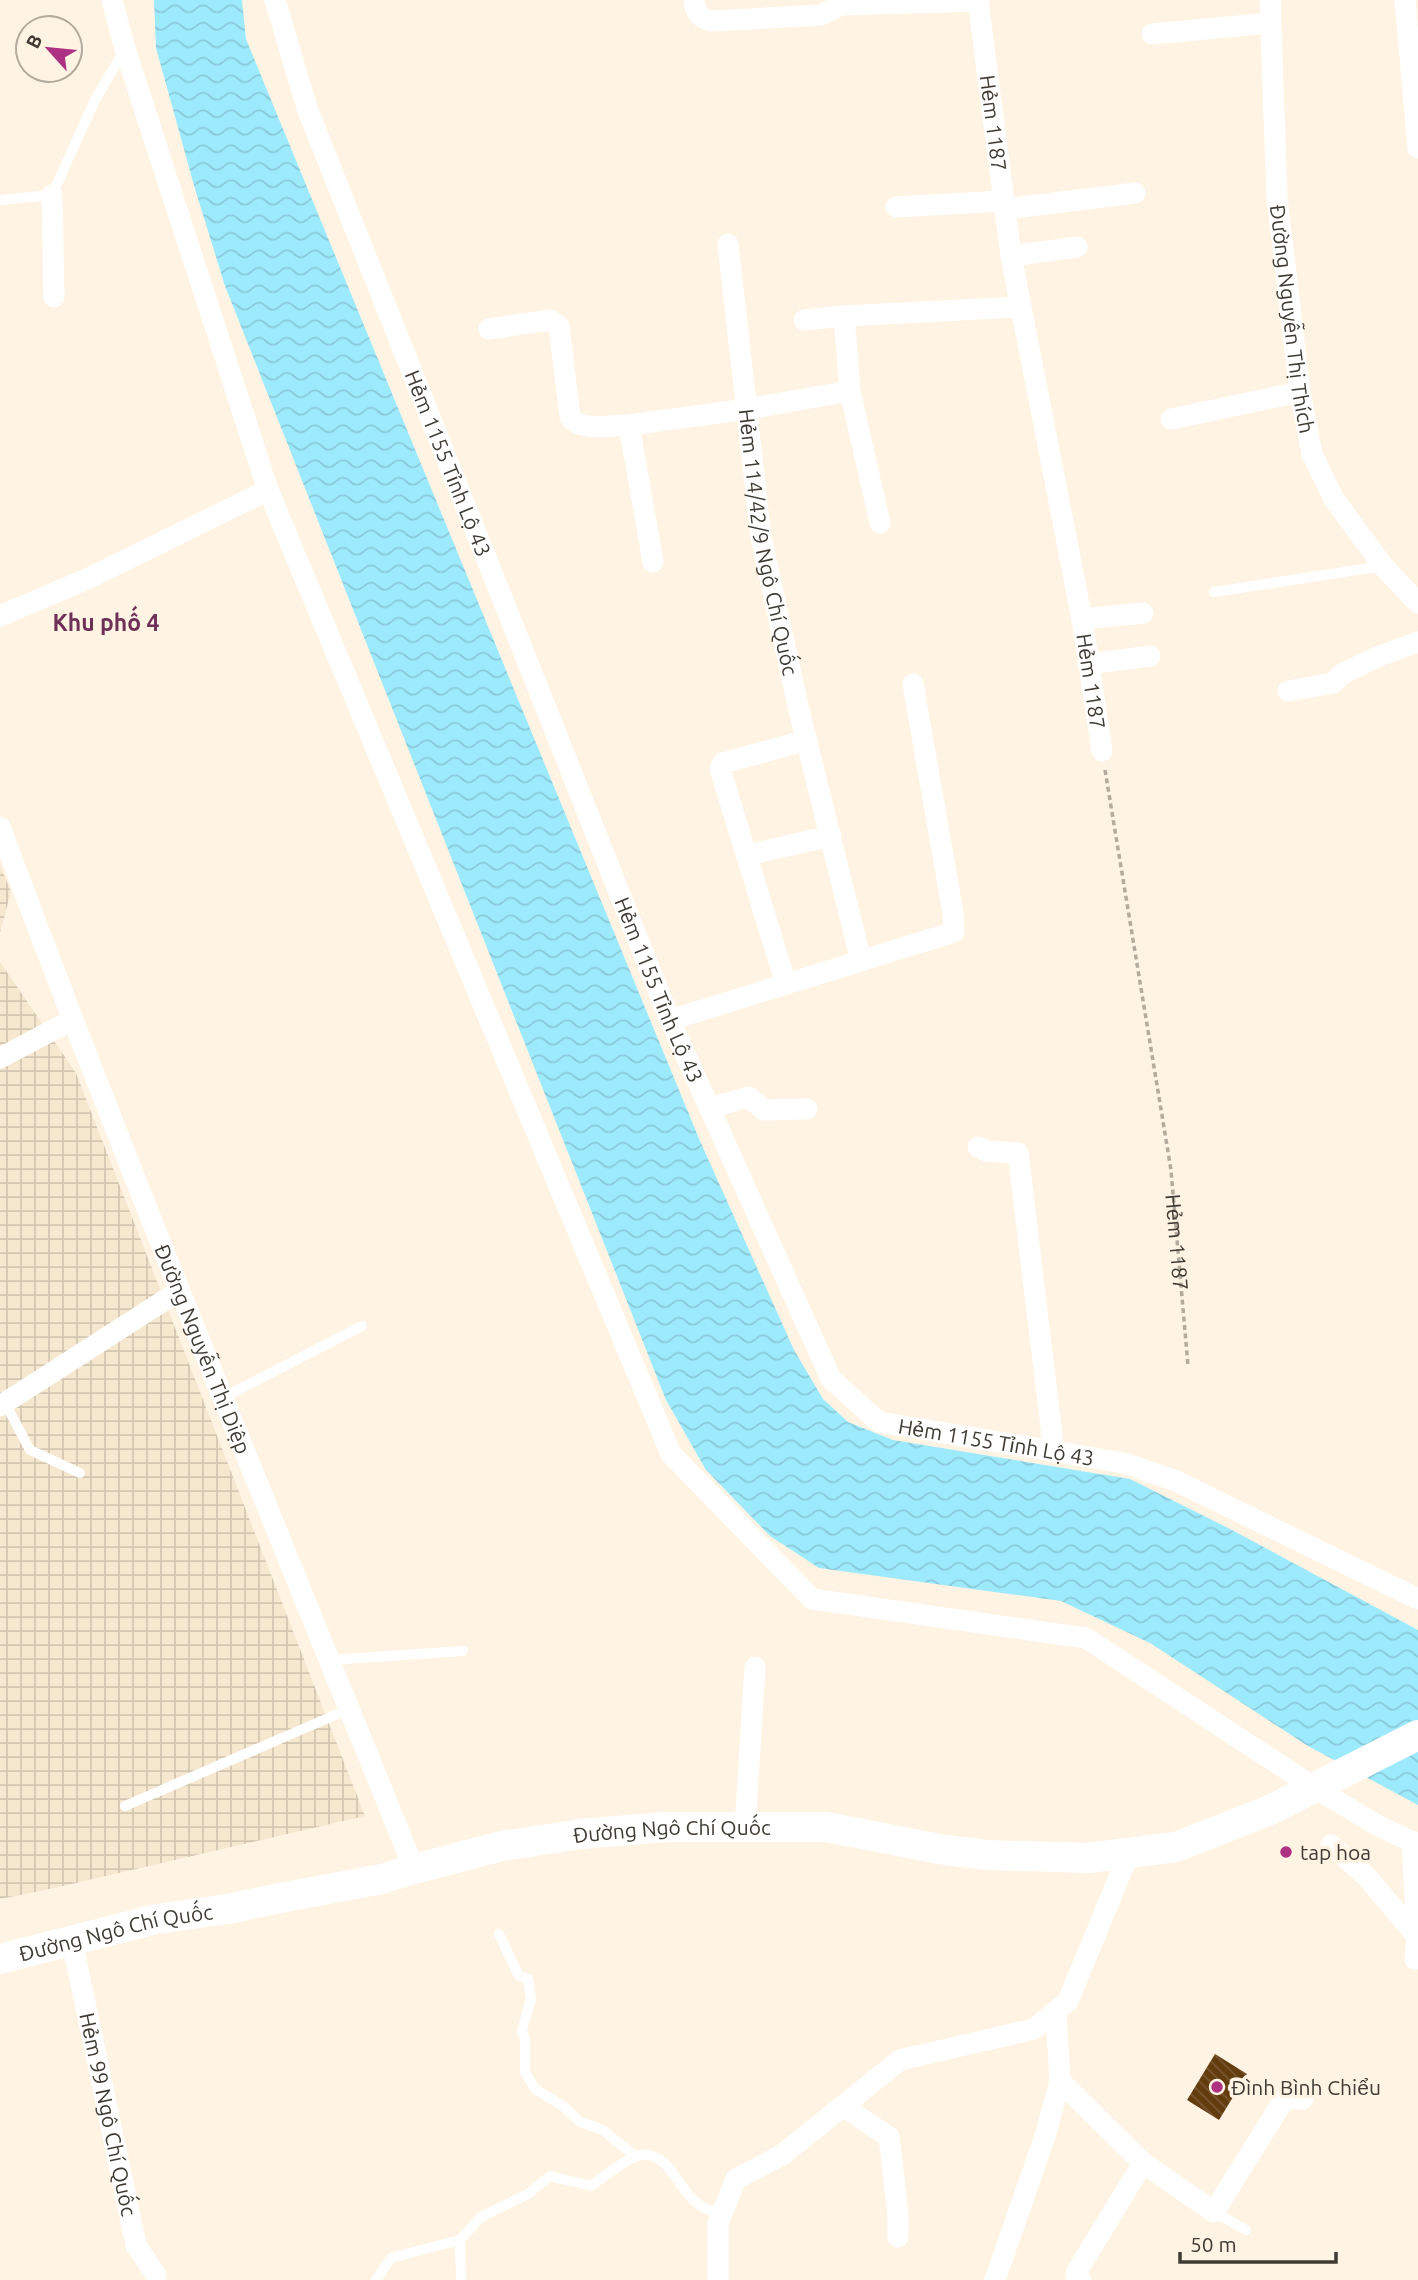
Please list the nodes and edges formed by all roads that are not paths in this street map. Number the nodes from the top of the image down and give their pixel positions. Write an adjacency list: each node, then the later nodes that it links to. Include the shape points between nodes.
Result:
1 (113, 0): 9 (street)
2 (275, 0): 51 (street, Hẻm 1155 Tỉnh Lộ 43, via 307,108)
3 (694, 0): 4 (street, via 698,14 713,21 821,15 841,5)
4 (978, 0): 14 (street, Hẻm 1187)
5 (1270, 0): 7 (street, Đường Nguyễn Thị Thích)
6 (1405, 0): 10 (street)
7 (1270, 23): 8 (street); 25 (street, Đường Nguyễn Thị Thích, via 1277,198)
8 (1152, 34)
9 (125, 49): 12 (lane, via 95,100); 29 (street)
10 (1418, 148)
11 (1135, 192): 14 (street)
12 (52, 195): 13 (lane); 19 (street)
13 (0, 200)
14 (1004, 205): 15 (street); 18 (street, Hẻm 1187)
15 (897, 207)
16 (728, 244): 26 (street, Hẻm 114/42/9 Ngô Chí Quốc)
17 (1077, 247): 18 (street)
18 (1011, 256): 20 (street, Hẻm 1187)
19 (54, 297)
20 (1020, 307): 21 (street); 37 (street, Hẻm 1187)
21 (844, 316): 22 (street); 24 (street)
22 (804, 320)
23 (489, 329): 28 (street, via 556,322 573,422)
24 (850, 391): 26 (street); 30 (street)
25 (1300, 393): 27 (street); 32 (street, Đường Nguyễn Thị Thích, via 1311,454 1334,499)
26 (747, 409): 28 (street); 43 (street, Hẻm 114/42/9 Ngô Chí Quốc, via 761,537)
27 (1171, 419)
28 (629, 425): 31 (street)
29 (268, 490): 36 (street, via 87,579); 68 (street, via 671,1454 812,1599 1086,1638)
30 (880, 523)
31 (653, 562)
32 (1383, 566): 33 (lane); 34 (street, Đường Nguyễn Thị Thích)
33 (1214, 592)
34 (1418, 603)
35 (1143, 613): 37 (street)
36 (0, 616)
37 (1082, 619): 40 (street, Hẻm 1187)
38 (1418, 642): 42 (street, via 1342,674 1333,683)
39 (1150, 656): 40 (street)
40 (1088, 664): 44 (street, Hẻm 1187)
41 (913, 684): 48 (street, via 954,932)
42 (1288, 691)
43 (807, 740): 46 (street, Hẻm 114/42/9 Ngô Chí Quốc); 47 (street, via 723,763 720,769)
44 (1102, 751)
45 (0, 827): 50 (street, Đường Nguyễn Thị Diệp)
46 (831, 836): 47 (street); 48 (street, Hẻm 114/42/9 Ngô Chí Quốc)
47 (747, 855): 49 (street)
48 (861, 961): 49 (street)
49 (786, 984): 51 (street)
50 (72, 1020): 52 (street); 56 (street, Đường Nguyễn Thị Diệp)
51 (670, 1020): 53 (street, Hẻm 1155 Tỉnh Lộ 43)
52 (0, 1058)
53 (709, 1108): 54 (street, via 750,1097 764,1110); 60 (street, Hẻm 1155 Tỉnh Lộ 43, via 831,1379 879,1422)
54 (807, 1109)
55 (978, 1147): 60 (street, via 1018,1153)
56 (178, 1291): 58 (street, Đường Nguyễn Thị Diệp); 59 (street)
57 (362, 1326): 58 (lane)
58 (222, 1398): 64 (street, Đường Nguyễn Thị Diệp)
59 (3, 1404): 61 (lane, via 30,1450)
60 (1054, 1452): 62 (street, Hẻm 1155 Tỉnh Lộ 43, via 1124,1464 1176,1481)
61 (80, 1474)
62 (1418, 1599)
63 (463, 1651): 64 (lane)
64 (330, 1660): 66 (street, Đường Nguyễn Thị Diệp)
65 (755, 1667): 70 (street)
66 (349, 1709): 69 (lane); 74 (street, Đường Nguyễn Thị Diệp)
67 (1418, 1735): 68 (main road, Đường Ngô Chí Quốc)
68 (1327, 1782): 71 (street, via 1377,1825); 73 (main road, Đường Ngô Chí Quốc, via 1176,1847)
69 (125, 1805)
70 (745, 1827): 73 (main road, Đường Ngô Chí Quốc, via 826,1827 986,1855 1088,1858); 74 (main road, Đường Ngô Chí Quốc, via 581,1834 502,1846)
71 (1415, 1843): 76 (street)
72 (1331, 1845): 76 (street, via 1366,1876)
73 (1129, 1853): 80 (street, via 1068,2001)
74 (414, 1868): 77 (main road, Đường Ngô Chí Quốc, via 382,1880 156,1919)
75 (499, 1934): 84 (lane, via 519,1976 528,1979 531,1999 522,2031 526,2072 535,2089 580,2122 603,2130)
76 (1416, 1936): 79 (street)
77 (72, 1941): 78 (main road, Đường Ngô Chí Quốc); 91 (street, Hẻm 99 Ngô Chí Quốc, via 136,2245)
78 (0, 1959)
79 (1415, 1959)
80 (1056, 2011): 81 (street); 83 (street, via 1034,2029 900,2060)
81 (1060, 2081): 85 (street); 95 (street)
82 (1304, 2099): 86 (street, via 1286,2098)
83 (843, 2106): 87 (street, via 782,2155 736,2179); 89 (street, via 889,2137)
84 (636, 2157): 87 (lane, via 662,2160 700,2206); 90 (lane, via 591,2186 550,2176 528,2194 481,2217)
85 (1143, 2163): 86 (street); 96 (street, via 1077,2271)
86 (1214, 2212): 88 (lane)
87 (721, 2214): 94 (street)
88 (1246, 2230)
89 (898, 2237)
90 (460, 2240): 92 (lane, via 391,2258); 93 (lane)
91 (156, 2280)
92 (376, 2280)
93 (461, 2280)
94 (718, 2280)
95 (995, 2280)
96 (1081, 2280)

